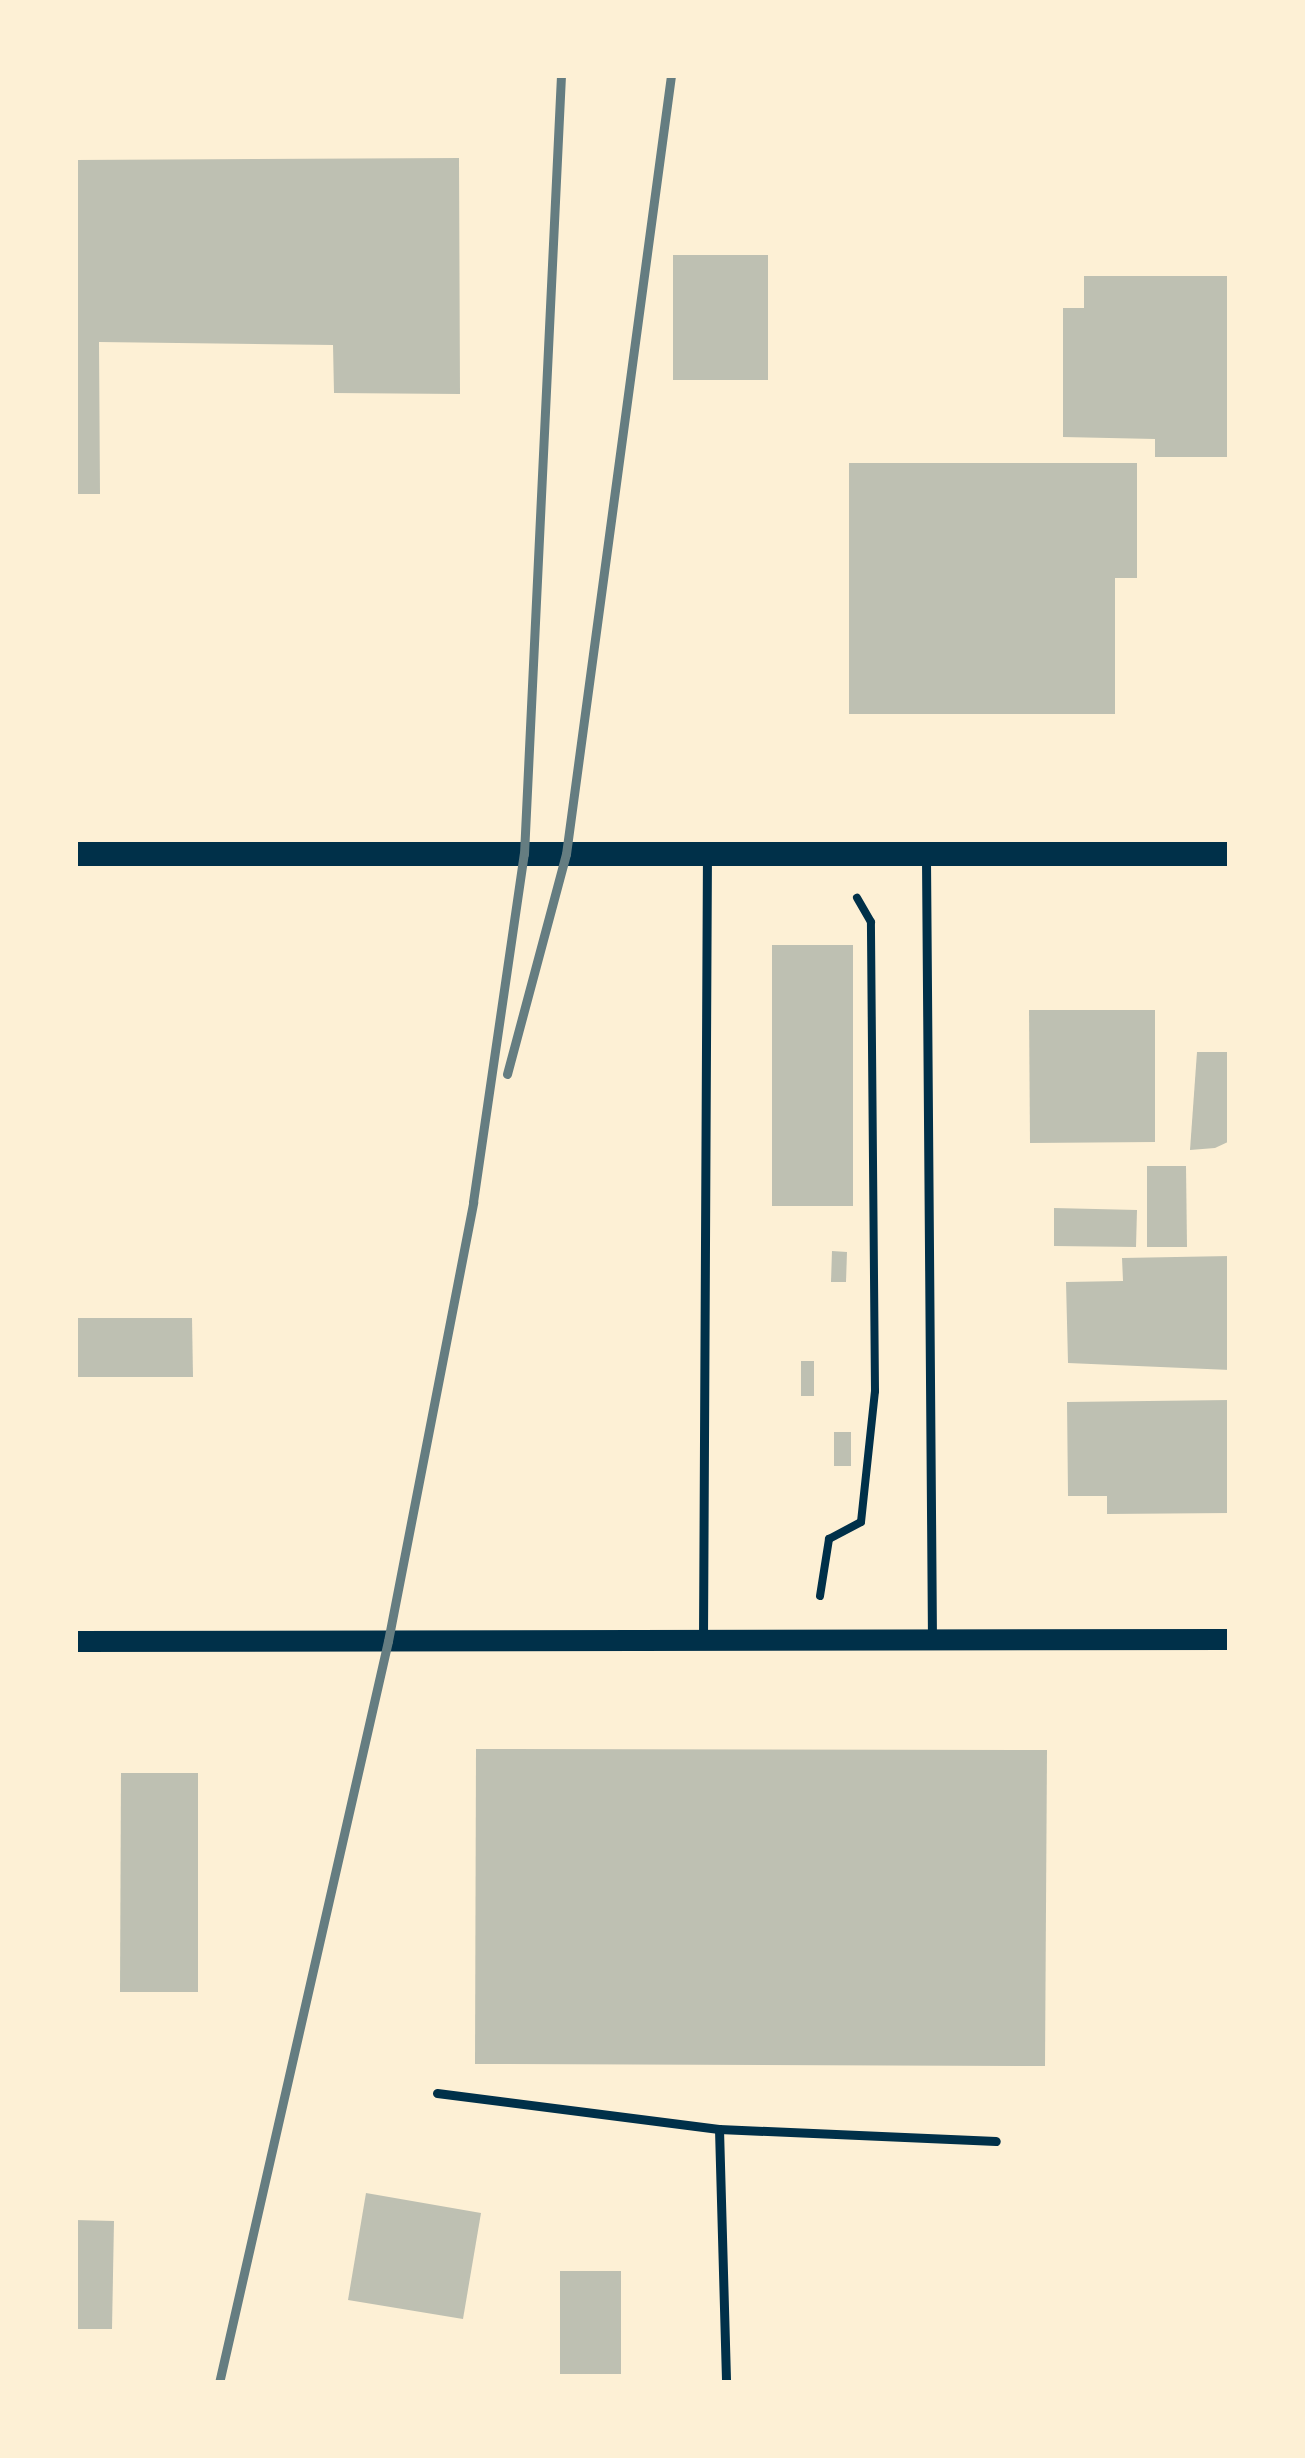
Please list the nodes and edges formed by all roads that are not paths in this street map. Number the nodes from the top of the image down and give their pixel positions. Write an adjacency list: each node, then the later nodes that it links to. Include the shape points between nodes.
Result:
1 (75, 854): 2 (main road)
2 (707, 854): 3 (main road); 6 (lane)
3 (926, 854): 4 (main road); 7 (lane)
4 (1230, 854)
5 (1230, 1639): 7 (street)
6 (704, 1640): 7 (street); 8 (street)
7 (932, 1640)
8 (75, 1641)
9 (437, 2093): 10 (lane)
10 (719, 2129): 11 (lane); 12 (lane)
11 (996, 2141)
12 (726, 2383)

